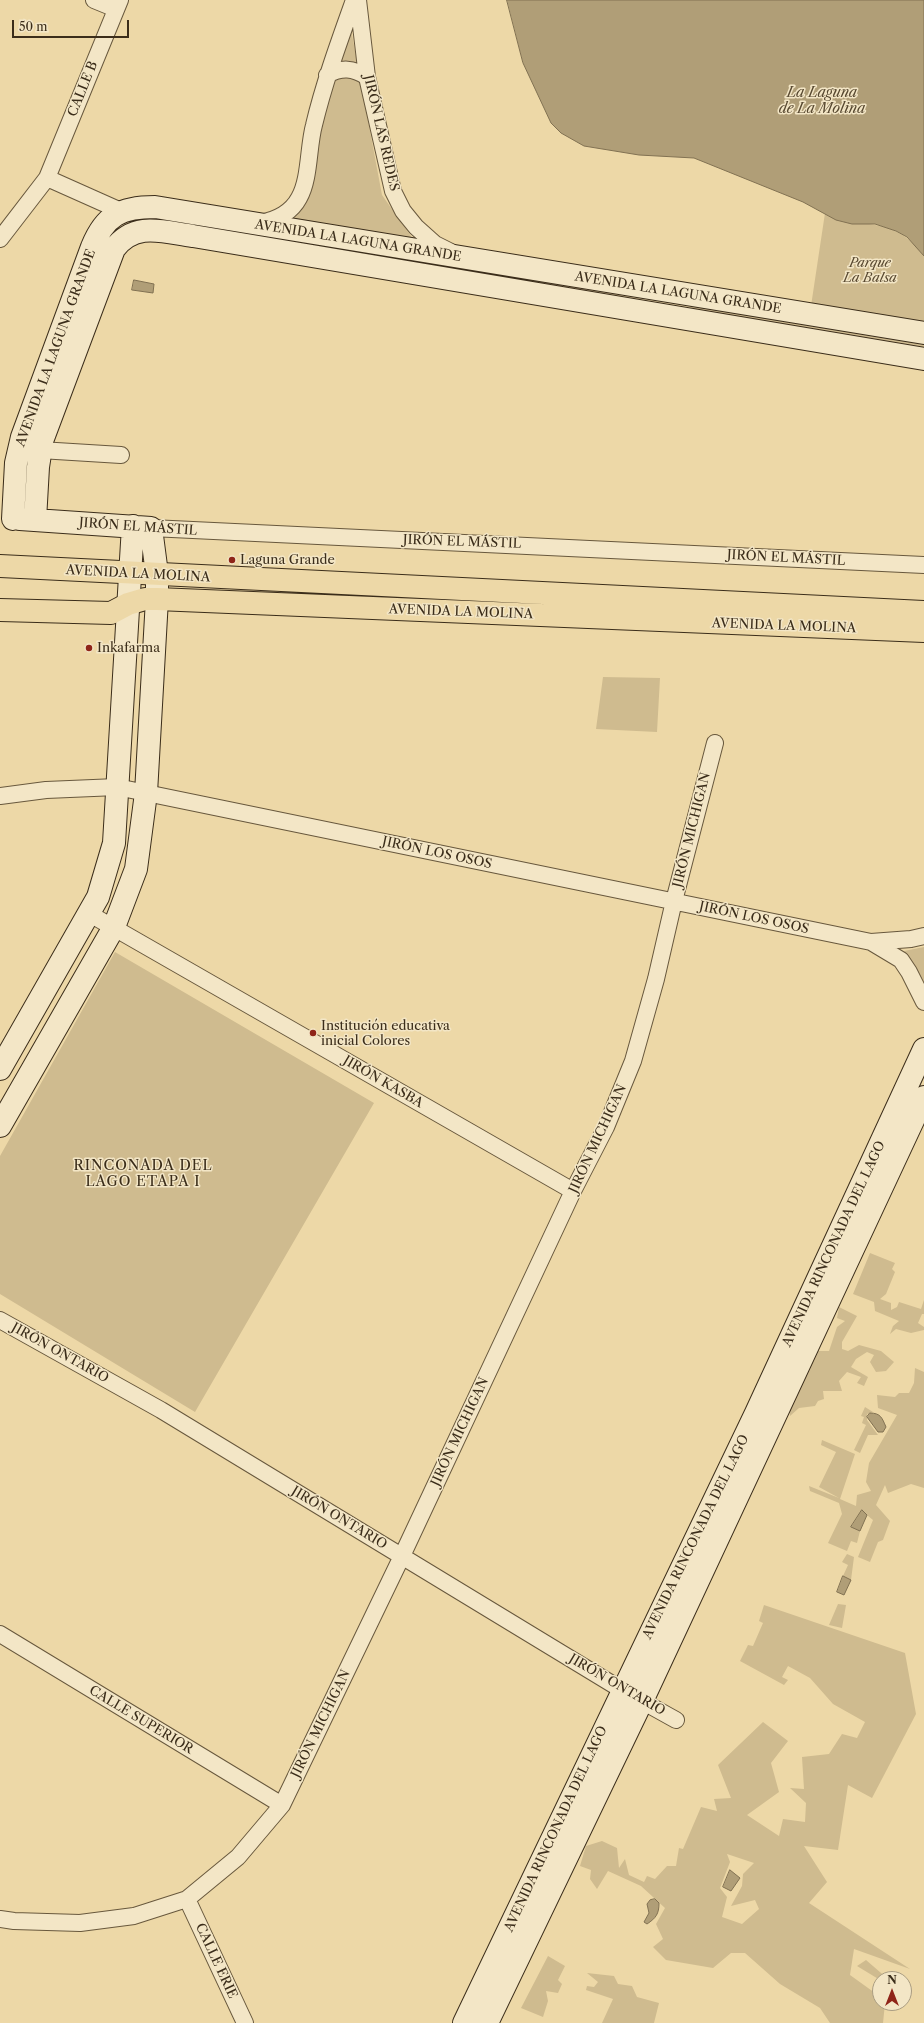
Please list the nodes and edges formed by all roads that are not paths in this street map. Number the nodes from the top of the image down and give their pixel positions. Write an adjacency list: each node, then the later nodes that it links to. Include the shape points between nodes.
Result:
1 (94, 0): 4 (street)
2 (354, 0): 5 (street)
3 (358, 0): 6 (street, JIRÓN LAS REDES)
4 (118, 5): 7 (street, CALLE B)
5 (327, 75): 6 (street, via 336,70 348,69); 10 (street, via 313,128 300,197 283,215)
6 (367, 78): 13 (street, JIRÓN LAS REDES, via 393,191 403,211 435,244)
7 (47, 178): 8 (street); 12 (street, CALLE B)
8 (121, 211): 9 (street, AVENIDA LA LAGUNA GRANDE, via 135,207 155,207); 20 (street, AVENIDA LA LAGUNA GRANDE, via 107,221 97,233)
9 (197, 214): 10 (street, AVENIDA LA LAGUNA GRANDE); 11 (street)
10 (254, 224): 13 (street, AVENIDA LA LAGUNA GRANDE)
11 (193, 236): 15 (street, AVENIDA LA LAGUNA GRANDE); 20 (street, AVENIDA LA LAGUNA GRANDE, via 143,230 121,239 114,249)
12 (0, 239)
13 (463, 258): 14 (street, AVENIDA LA LAGUNA GRANDE)
14 (506, 265): 15 (street); 16 (street, AVENIDA LA LAGUNA GRANDE)
15 (500, 288): 17 (street, AVENIDA LA LAGUNA GRANDE)
16 (687, 294): 17 (street); 18 (street, AVENIDA LA LAGUNA GRANDE)
17 (683, 319): 19 (street, AVENIDA LA LAGUNA GRANDE)
18 (924, 333)
19 (924, 359)
20 (35, 443): 21 (street); 22 (street, AVENIDA LA LAGUNA GRANDE, via 16,463); 23 (street, AVENIDA LA LAGUNA GRANDE)
21 (121, 455)
22 (6, 519): 23 (street, JIRÓN EL MÁSTIL)
23 (35, 520): 24 (street, JIRÓN EL MÁSTIL)
24 (142, 527): 25 (street, JIRÓN EL MÁSTIL); 27 (street); 28 (street)
25 (924, 565)
26 (0, 566): 27 (main road, AVENIDA LA MOLINA)
27 (130, 573): 28 (main road, AVENIDA LA MOLINA); 31 (street)
28 (157, 574): 29 (main road, AVENIDA LA MOLINA); 30 (street)
29 (629, 598): 33 (main road, AVENIDA LA MOLINA); 34 (main road)
30 (156, 599): 31 (main road, AVENIDA LA MOLINA); 34 (main road, AVENIDA LA MOLINA); 38 (street)
31 (128, 604): 32 (main road, AVENIDA LA MOLINA, via 111,613); 37 (street)
32 (0, 610)
33 (924, 612)
34 (747, 624): 35 (main road, AVENIDA LA MOLINA)
35 (924, 631)
36 (715, 743): 40 (street, JIRÓN MICHIGAN)
37 (117, 787): 38 (street, JIRÓN LOS OSOS); 39 (street, JIRÓN LOS OSOS, via 60,789); 41 (street, via 114,843 98,897)
38 (146, 792): 40 (street, JIRÓN LOS OSOS); 42 (street, via 136,869)
39 (0, 796)
40 (674, 901): 44 (street, JIRÓN LOS OSOS); 50 (street, JIRÓN MICHIGAN, via 633,1061 606,1127)
41 (88, 913): 42 (street, JIRÓN KASBA); 47 (street)
42 (114, 927): 49 (street); 50 (street, JIRÓN KASBA)
43 (924, 936): 44 (street, JIRÓN LOS OSOS)
44 (871, 942): 45 (street, JIRÓN LOS OSOS, via 900,960)
45 (924, 1002)
46 (924, 1049): 54 (street, AVENIDA RINCONADA DEL LAGO, via 756,1413)
47 (0, 1069)
48 (924, 1097): 55 (street, AVENIDA RINCONADA DEL LAGO)
49 (0, 1126)
50 (573, 1191): 52 (street, JIRÓN MICHIGAN)
51 (0, 1320): 52 (street, JIRÓN ONTARIO, via 161,1410)
52 (402, 1556): 54 (street, JIRÓN ONTARIO); 57 (street, JIRÓN MICHIGAN)
53 (0, 1634): 57 (street, CALLE SUPERIOR)
54 (622, 1690): 55 (street, JIRÓN ONTARIO); 61 (street, AVENIDA RINCONADA DEL LAGO)
55 (642, 1701): 56 (street, JIRÓN ONTARIO); 62 (street, AVENIDA RINCONADA DEL LAGO)
56 (676, 1720)
57 (282, 1805): 58 (street, JIRÓN MICHIGAN, via 238,1858)
58 (187, 1899): 59 (street, JIRÓN MICHIGAN, via 134,1916 80,1923); 60 (street, CALLE ERIE)
59 (0, 1919)
60 (244, 2023)
61 (464, 2023)
62 (486, 2023)

